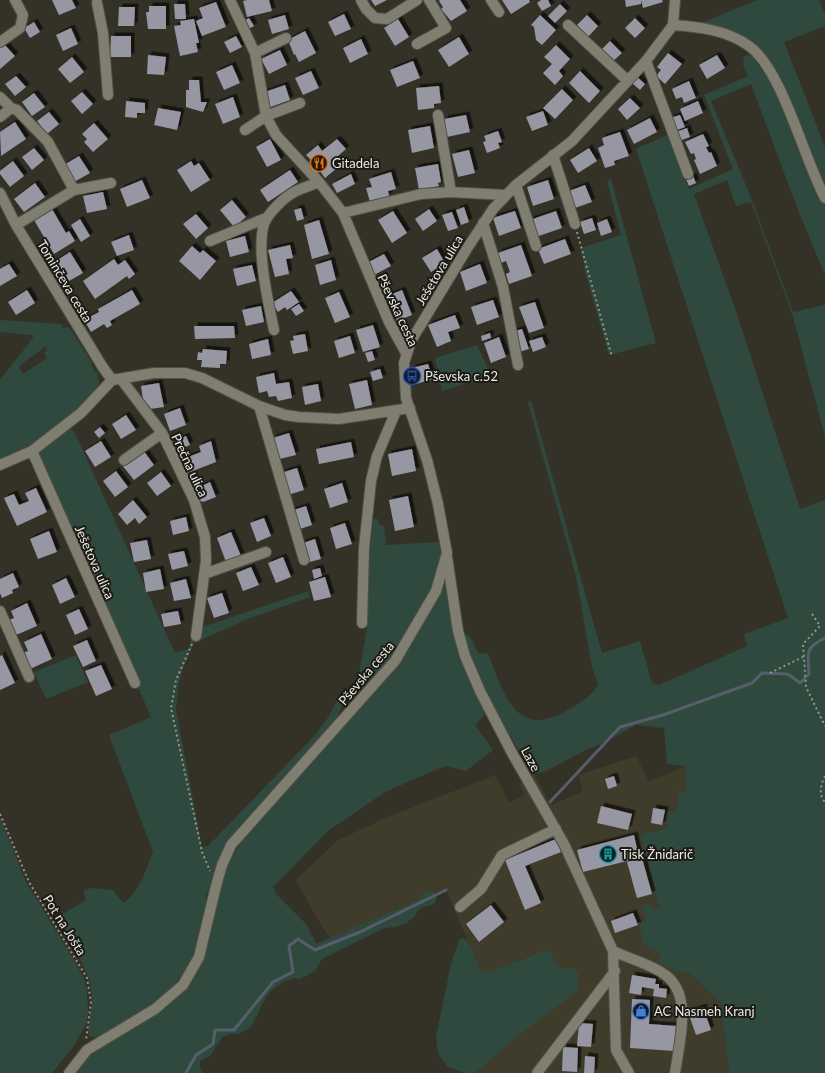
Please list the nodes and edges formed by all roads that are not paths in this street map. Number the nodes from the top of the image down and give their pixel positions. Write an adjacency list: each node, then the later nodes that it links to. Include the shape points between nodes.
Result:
1 (230, 0): 15 (street, Pševska cesta)
2 (362, 0): 3 (street, via 366,9 375,18 387,19)
3 (417, 0)
4 (429, 0): 14 (street, via 446,28)
5 (492, 0): 9 (street)
6 (675, 0): 11 (street)
7 (99, 1): 18 (street)
8 (19, 2): 13 (street, via 23,15 20,28)
9 (499, 12)
10 (568, 25): 17 (street)
11 (673, 25): 16 (street, Ješetova ulica); 35 (street, via 717,31 745,43 759,56 778,85)
12 (286, 38): 15 (street)
13 (0, 42)
14 (417, 44)
15 (255, 53): 23 (street, Pševska cesta)
16 (646, 61): 17 (street, Ješetova ulica); 27 (street)
17 (628, 80): 26 (street, Ješetova ulica, via 572,141)
18 (108, 94)
19 (0, 97): 21 (street)
20 (300, 103): 23 (street)
21 (11, 108): 24 (street); 31 (street, via 17,110 48,142)
22 (438, 115): 32 (street)
23 (266, 116): 25 (street); 28 (street, Pševska cesta, via 276,135)
24 (0, 117)
25 (245, 130)
26 (553, 155): 30 (street, Ješetova ulica); 39 (street)
27 (688, 174)
28 (319, 182): 36 (street, Pševska cesta); 37 (street, via 291,194)
29 (111, 183): 31 (street)
30 (516, 185): 34 (street, Ješetova ulica); 42 (street)
31 (74, 190): 40 (street)
32 (451, 192): 34 (street); 36 (street, via 421,194)
33 (0, 193): 40 (street, Tominčeva cesta)
34 (505, 195): 38 (street, Ješetova ulica)
35 (825, 198)
36 (344, 213): 44 (street, Pševska cesta, via 389,322)
37 (266, 218): 41 (street); 43 (street, via 261,235 262,254 266,295)
38 (483, 223): 44 (street, Ješetova ulica, via 410,342); 45 (street, via 503,287)
39 (575, 224)
40 (16, 225): 46 (street, Tominčeva cesta, via 102,366)
41 (210, 241)
42 (536, 246)
43 (274, 330)
44 (406, 353): 48 (street, Pševska cesta, via 406,398)
45 (518, 366)
46 (117, 379): 47 (street, via 154,373 185,374 215,384); 50 (street, Prečna ulica); 51 (street, via 81,413)
47 (259, 406): 49 (street, via 285,415 339,419); 56 (street)
48 (410, 408): 49 (street); 55 (street, Pševska cesta, via 428,460)
49 (396, 411): 59 (street, via 377,456 371,481 364,548)
50 (162, 434): 52 (street); 57 (street, Prečna ulica, via 194,500 205,537)
51 (32, 451): 53 (street); 62 (street, Ješetova ulica)
52 (124, 460)
53 (0, 465)
54 (266, 552): 57 (street)
55 (447, 553): 63 (street, Laze, via 458,631 465,656 480,691); 67 (street, Pševska cesta, via 436,591 395,661 231,845 222,865 199,957 183,984 155,1009 88,1050)
56 (304, 560)
57 (204, 574): 60 (street, Prečna ulica)
58 (0, 611): 61 (street)
59 (362, 623)
60 (196, 636)
61 (29, 677)
62 (135, 683)
63 (556, 829): 64 (street, via 502,855 481,889); 65 (street, Laze)
64 (460, 907)
65 (614, 952): 66 (street, Laze); 70 (street, via 664,973 675,983 680,994 682,1013)
66 (615, 971): 68 (street); 69 (street, Laze, via 616,1050)
67 (69, 1073)
68 (537, 1073)
69 (629, 1073)
70 (676, 1073)

